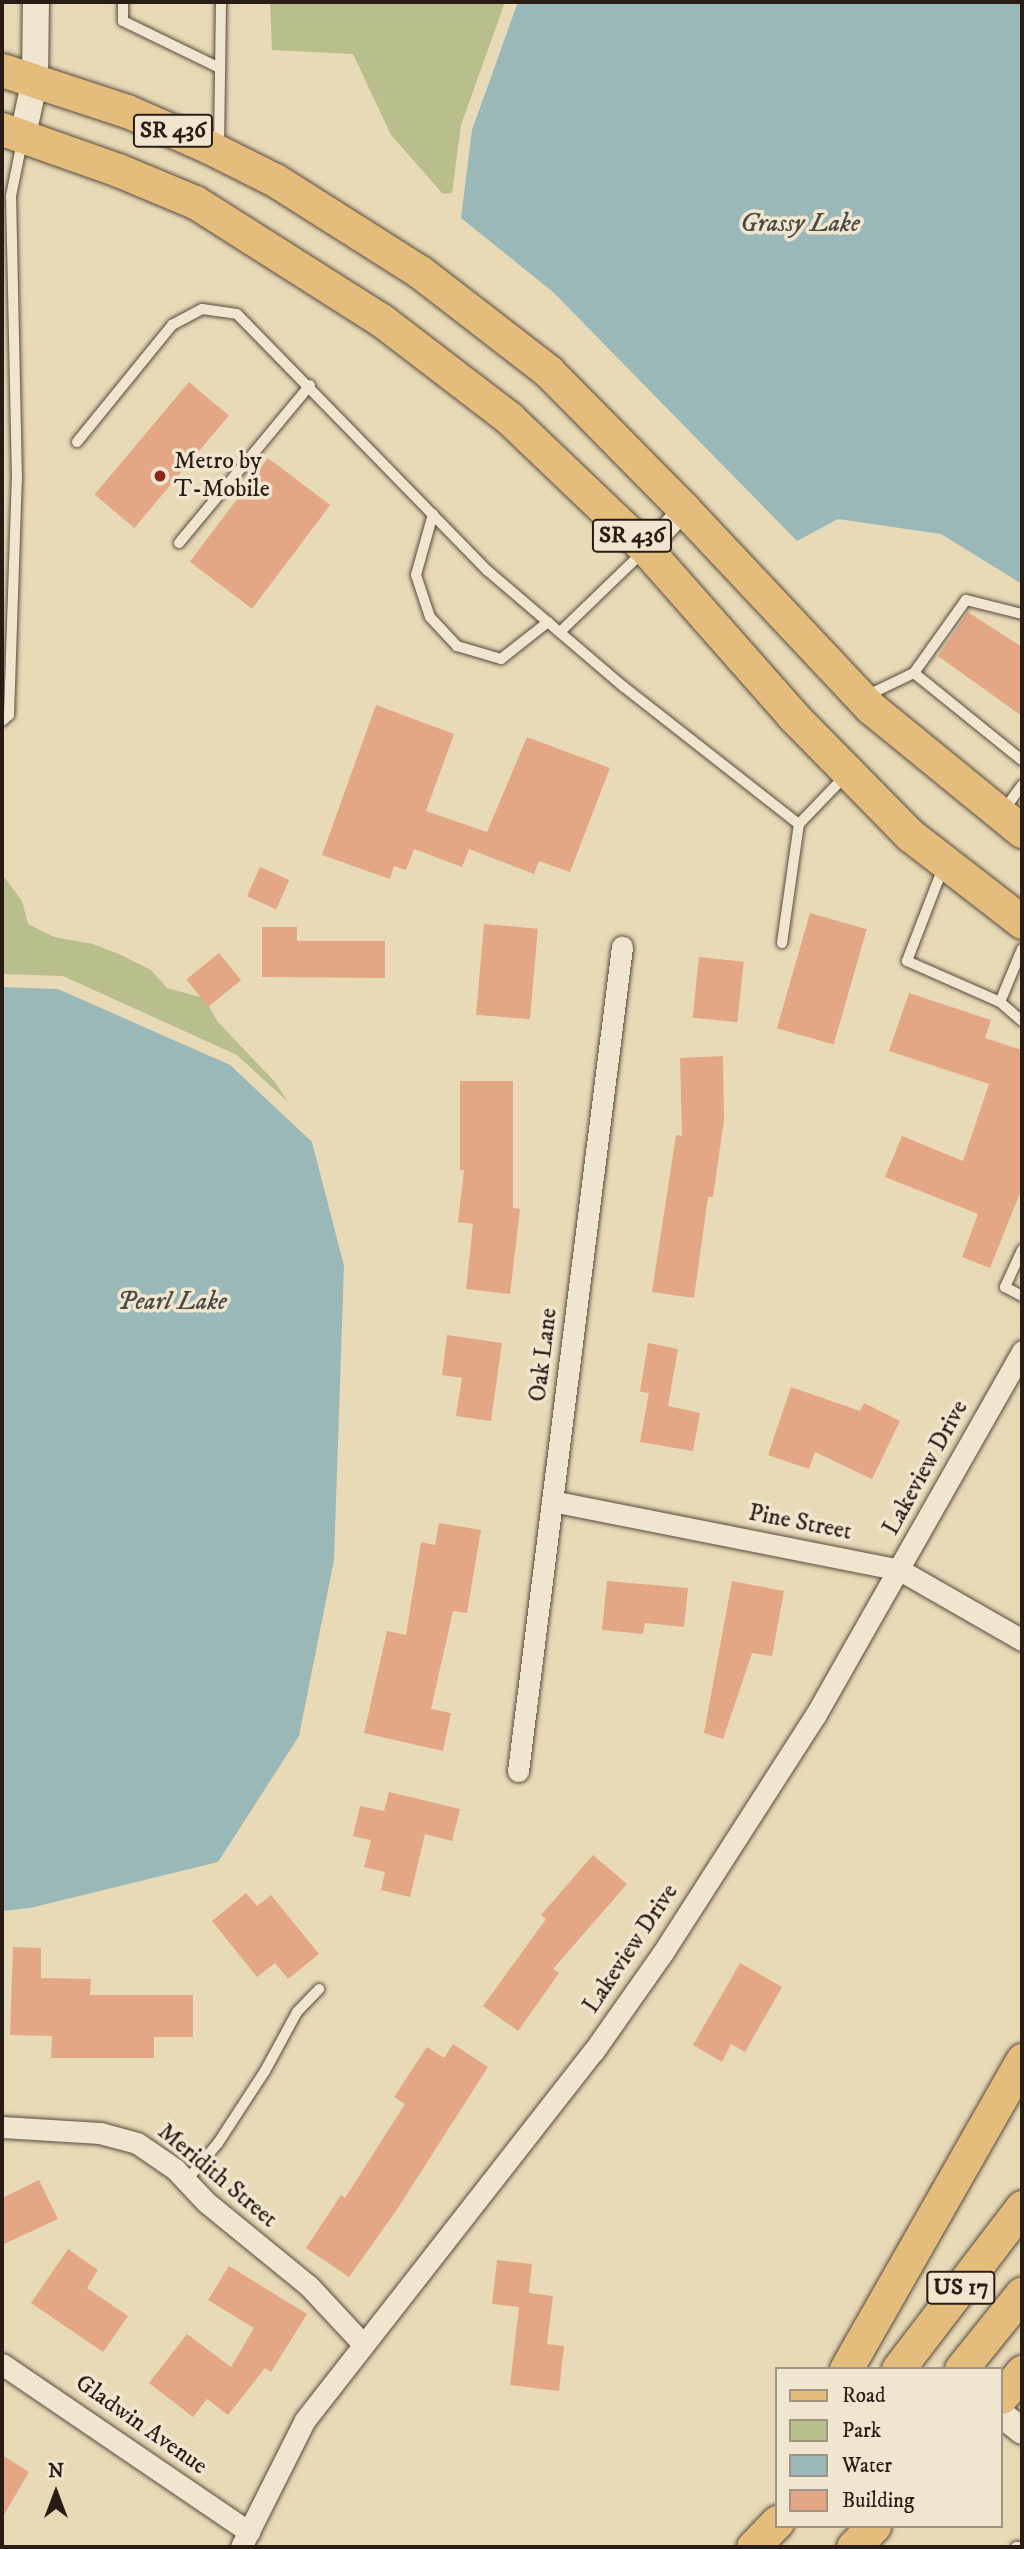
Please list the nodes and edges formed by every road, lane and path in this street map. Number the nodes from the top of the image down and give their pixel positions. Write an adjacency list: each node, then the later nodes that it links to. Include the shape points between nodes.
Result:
1 (36, 2): 6 (street)
2 (123, 2): 4 (lane, via 124,21)
3 (220, 2): 4 (lane)
4 (220, 68): 8 (lane)
5 (2, 70): 6 (main road, SR 436)
6 (35, 79): 7 (street); 8 (main road, SR 436, via 127,111)
7 (13, 132): 9 (lane); 15 (main road, SR 436, via 195,202 382,320 509,418)
8 (219, 152): 12 (main road, SR 436, via 275,180 420,272 548,371)
9 (7, 252): 21 (lane, via 17,480 9,715)
10 (310, 385): 11 (lane, via 237,314 202,309 172,325); 13 (lane); 14 (lane)
11 (77, 442)
12 (684, 509): 15 (street); 20 (main road, SR 436)
13 (433, 514): 17 (lane); 17 (lane, via 416,575 430,617 457,646 501,659)
14 (179, 543)
15 (646, 549): 18 (lane); 23 (main road, SR 436)
16 (1022, 614): 19 (lane, via 966,600)
17 (548, 622): 18 (lane)
18 (560, 632): 26 (lane)
19 (914, 673): 20 (lane); 22 (lane)
20 (862, 698): 25 (main road, SR 436)
21 (2, 721)
22 (1022, 760)
23 (849, 773): 26 (lane); 27 (main road, SR 436, via 910,835)
24 (1022, 785): 25 (lane)
25 (1011, 823)
26 (799, 824): 29 (lane)
27 (944, 862): 28 (main road, SR 436); 32 (lane, via 907,961)
28 (1022, 922)
29 (782, 943)
30 (622, 947): 37 (street, Oak Lane)
31 (1022, 949): 32 (lane)
32 (1000, 1002): 33 (lane)
33 (1022, 1021)
34 (1022, 1250): 35 (lane, via 1005,1287)
35 (1022, 1296)
36 (1022, 1351): 38 (street, Lakeview Drive)
37 (552, 1501): 38 (street, Pine Street); 40 (street, Oak Lane)
38 (900, 1570): 39 (street, Pine Street); 47 (street, Lakeview Drive, via 815,1716 654,1965 593,2052)
39 (1022, 1640)
40 (517, 1771)
41 (319, 1989): 44 (lane, via 297,2012 218,2143)
42 (1022, 2060): 49 (main road)
43 (2, 2127): 44 (street, Meridith Street, via 100,2133 137,2143)
44 (186, 2181): 47 (street, Meridith Street, via 309,2286)
45 (1022, 2207): 50 (main road, US 17)
46 (1022, 2293): 51 (main road, US 17)
47 (362, 2343): 59 (street, Lakeview Drive, via 305,2420)
48 (2, 2364): 59 (street, Gladwin Avenue)
49 (847, 2367)
50 (900, 2367)
51 (963, 2367)
52 (1022, 2372): 53 (main road)
53 (1003, 2395)
54 (1003, 2416): 55 (street)
55 (1022, 2431)
56 (776, 2523): 60 (main road)
57 (854, 2528): 61 (main road)
58 (872, 2528): 62 (main road)
59 (245, 2540)
60 (753, 2547)
61 (841, 2547)
62 (853, 2547)
63 (1016, 2547): 64 (lane)
64 (1022, 2547)

